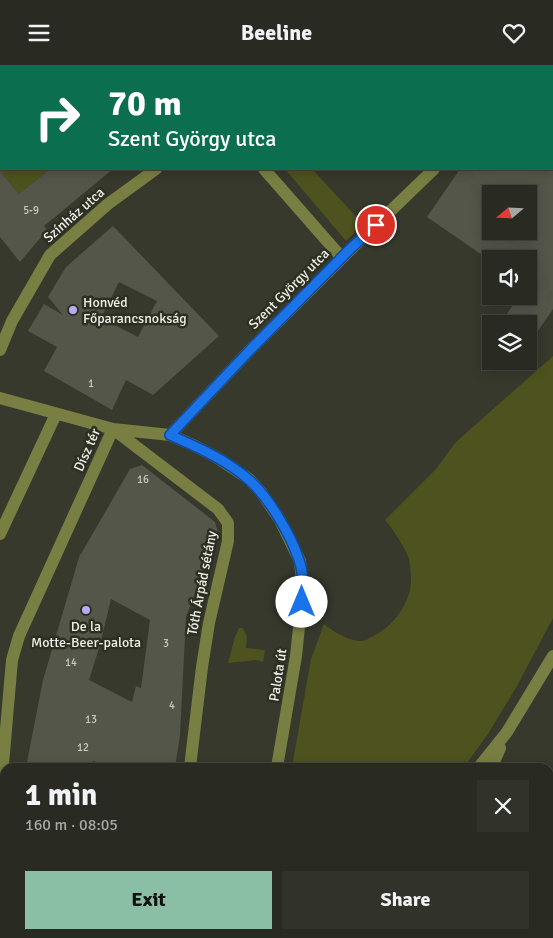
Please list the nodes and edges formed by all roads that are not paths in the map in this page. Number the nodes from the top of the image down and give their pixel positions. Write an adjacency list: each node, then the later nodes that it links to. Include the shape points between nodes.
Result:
1 (155, 170): 5 (street, Színház utca, via 108,204 50,255 12,321)
2 (265, 170): 4 (street)
3 (433, 170): 4 (street, Szent György utca)
4 (342, 258): 9 (street, Szent György utca)
5 (0, 350)
6 (0, 398): 7 (street, Dísz tér)
7 (56, 414): 8 (street, Dísz tér); 10 (street)
8 (113, 429): 9 (street, Palota út); 12 (street, Dísz tér); 15 (street, Tóth Árpád sétány, via 218,509 228,523 228,541 202,667)
9 (170, 435): 16 (street, Palota út, via 216,457 249,479 280,520 300,561 303,589 300,629)
10 (0, 534)
11 (553, 656): 13 (street)
12 (6, 659): 14 (street, Dísz tér)
13 (507, 732): 17 (street); 18 (street)
14 (2, 763)
15 (190, 763)
16 (278, 763)
17 (482, 763)
18 (494, 763)

